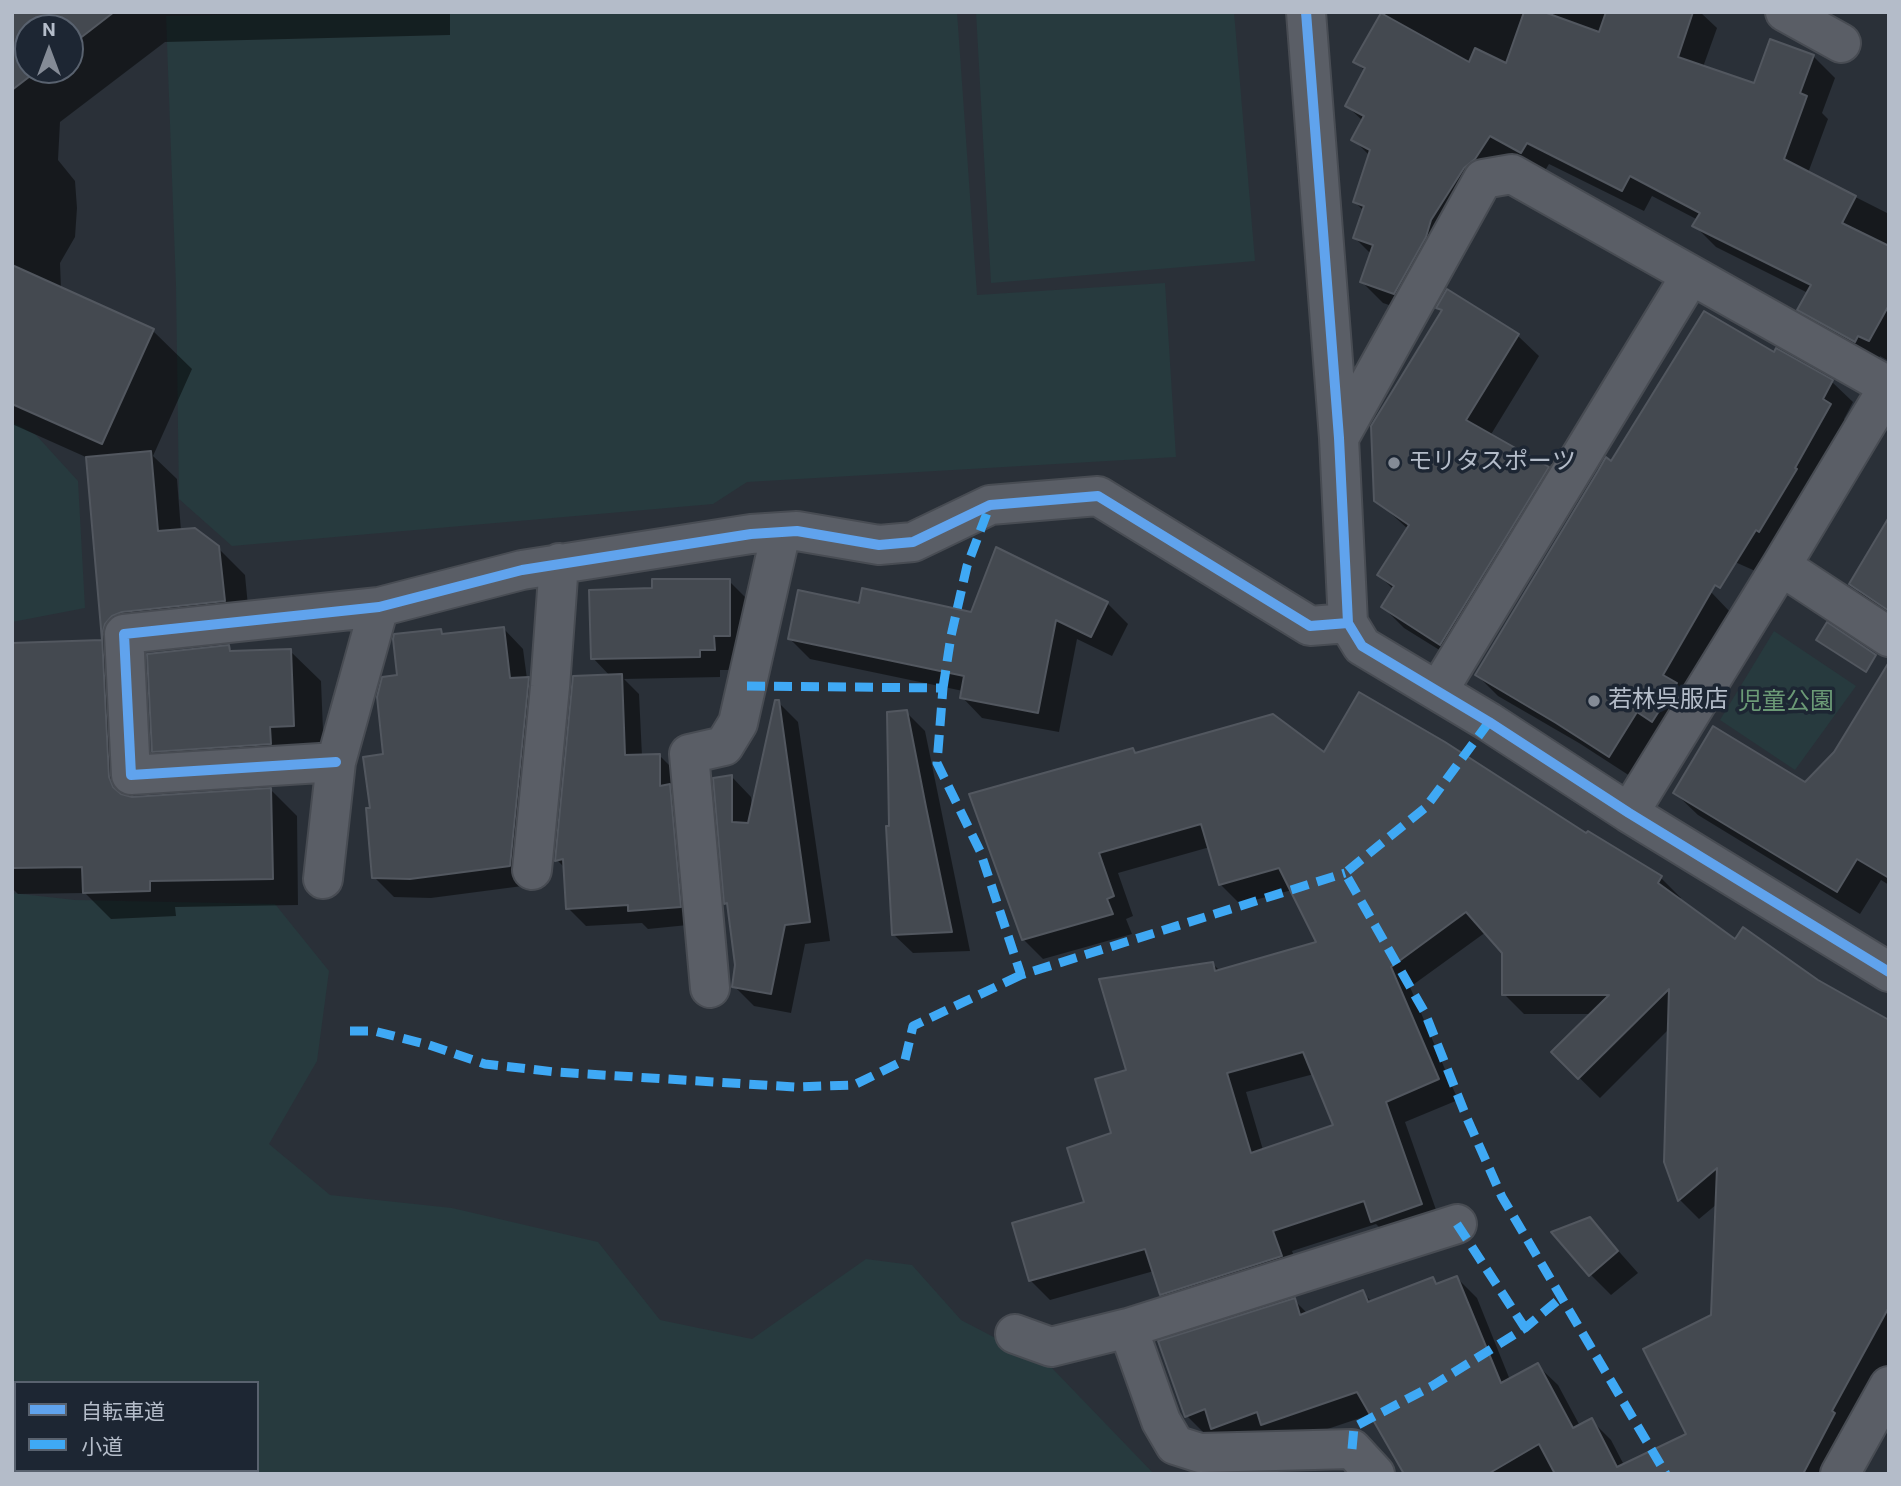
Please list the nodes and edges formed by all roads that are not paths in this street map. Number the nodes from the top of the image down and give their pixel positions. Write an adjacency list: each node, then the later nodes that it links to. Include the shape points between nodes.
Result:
1 (1306, 12): 6 (street)
2 (1785, 12): 3 (street)
3 (1841, 43)
4 (1690, 275): 5 (street); 6 (street, via 1512,174 1483,179); 13 (street)
5 (1889, 386): 9 (street)
6 (1339, 438): 11 (street)
7 (781, 532): 8 (street); 11 (street, via 879,545 912,542 990,505 1098,496 1310,626); 19 (street, via 738,723 724,746 689,754)
8 (559, 563): 10 (street); 16 (street)
9 (1781, 566): 12 (street); 15 (street)
10 (379, 607): 14 (street); 14 (street, via 124,634 131,775)
11 (1348, 623): 13 (street, via 1362,646)
12 (1889, 637)
13 (1438, 691): 15 (street)
14 (336, 762): 17 (street)
15 (1629, 813): 18 (street)
16 (532, 870)
17 (323, 878)
18 (1889, 972)
19 (710, 988)
20 (1457, 1224): 21 (street)
21 (1128, 1328): 22 (street, via 1051,1347); 24 (street, via 1161,1420 1175,1445 1200,1452 1352,1448)
22 (1015, 1334)
23 (1889, 1386): 25 (street)
24 (1375, 1474)
25 (1840, 1474)

